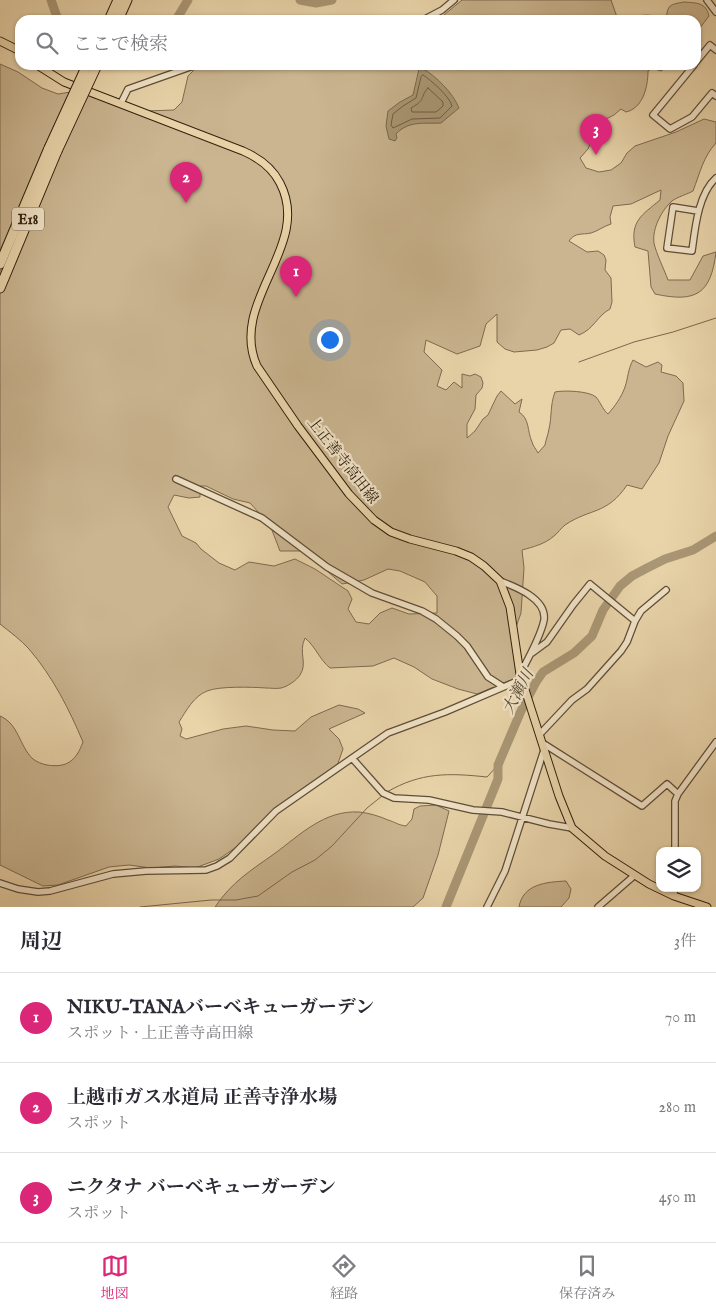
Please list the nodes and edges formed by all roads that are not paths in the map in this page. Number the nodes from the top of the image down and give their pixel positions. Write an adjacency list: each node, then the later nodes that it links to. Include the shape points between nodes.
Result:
1 (118, 0): 6 (highway)
2 (128, 0): 7 (highway)
3 (454, 0): 8 (street)
4 (707, 0): 5 (street)
5 (716, 12)
6 (111, 15)
7 (120, 15)
8 (432, 15)
9 (0, 41): 10 (main road)
10 (15, 48)
11 (716, 50): 12 (street, via 710,45)
12 (701, 56)
13 (45, 70): 19 (main road, 上正善寺高田線, via 64,82)
14 (86, 70): 20 (highway, E18, bridge)
15 (93, 70): 20 (highway, E18, bridge)
16 (182, 70): 19 (street, via 128,89)
17 (690, 70): 18 (street, via 653,114 670,129 692,117)
18 (715, 92)
19 (121, 103): 26 (main road, 上正善寺高田線, via 243,151 271,170 286,196 289,222 254,311 250,332 252,356 257,366 349,494 374,520 391,532 471,557)
20 (53, 150): 23 (highway, E18); 24 (highway, E18)
21 (716, 178): 22 (street)
22 (698, 211): 22 (street, via 692,251 667,248 673,207)
23 (0, 264)
24 (0, 288)
25 (176, 479): 31 (street, via 262,518 327,567 372,593 436,619 462,641 488,677)
26 (500, 581): 29 (street, via 531,596 542,612 544,620); 30 (main road, 上正善寺高田線, via 510,607)
27 (666, 590): 28 (street, via 641,611)
28 (635, 621): 29 (street, via 590,584 547,642); 32 (street, via 620,651 587,689)
29 (532, 653): 30 (street)
30 (521, 677): 31 (street); 32 (main road, 上正善寺高田線)
31 (502, 686): 35 (street, via 388,733)
32 (540, 734): 34 (main road, 上正善寺高田線)
33 (716, 742): 36 (street)
34 (544, 746): 36 (street, via 642,806 667,784); 37 (street); 38 (main road, 上正善寺高田線)
35 (352, 758): 37 (street, via 383,793 394,798 429,800); 41 (street, via 276,811 230,858 206,870 113,874 38,892)
36 (678, 794): 39 (street)
37 (522, 817): 38 (street); 45 (street, via 505,871)
38 (572, 828): 40 (main road, 上正善寺高田線, via 605,856)
39 (675, 847)
40 (635, 875): 42 (main road, 上正善寺高田線); 46 (street)
41 (0, 883)
42 (656, 886)
43 (674, 892): 44 (main road, 上正善寺高田線)
44 (687, 904): 47 (main road, 上正善寺高田線)
45 (487, 907)
46 (598, 907)
47 (706, 907)

